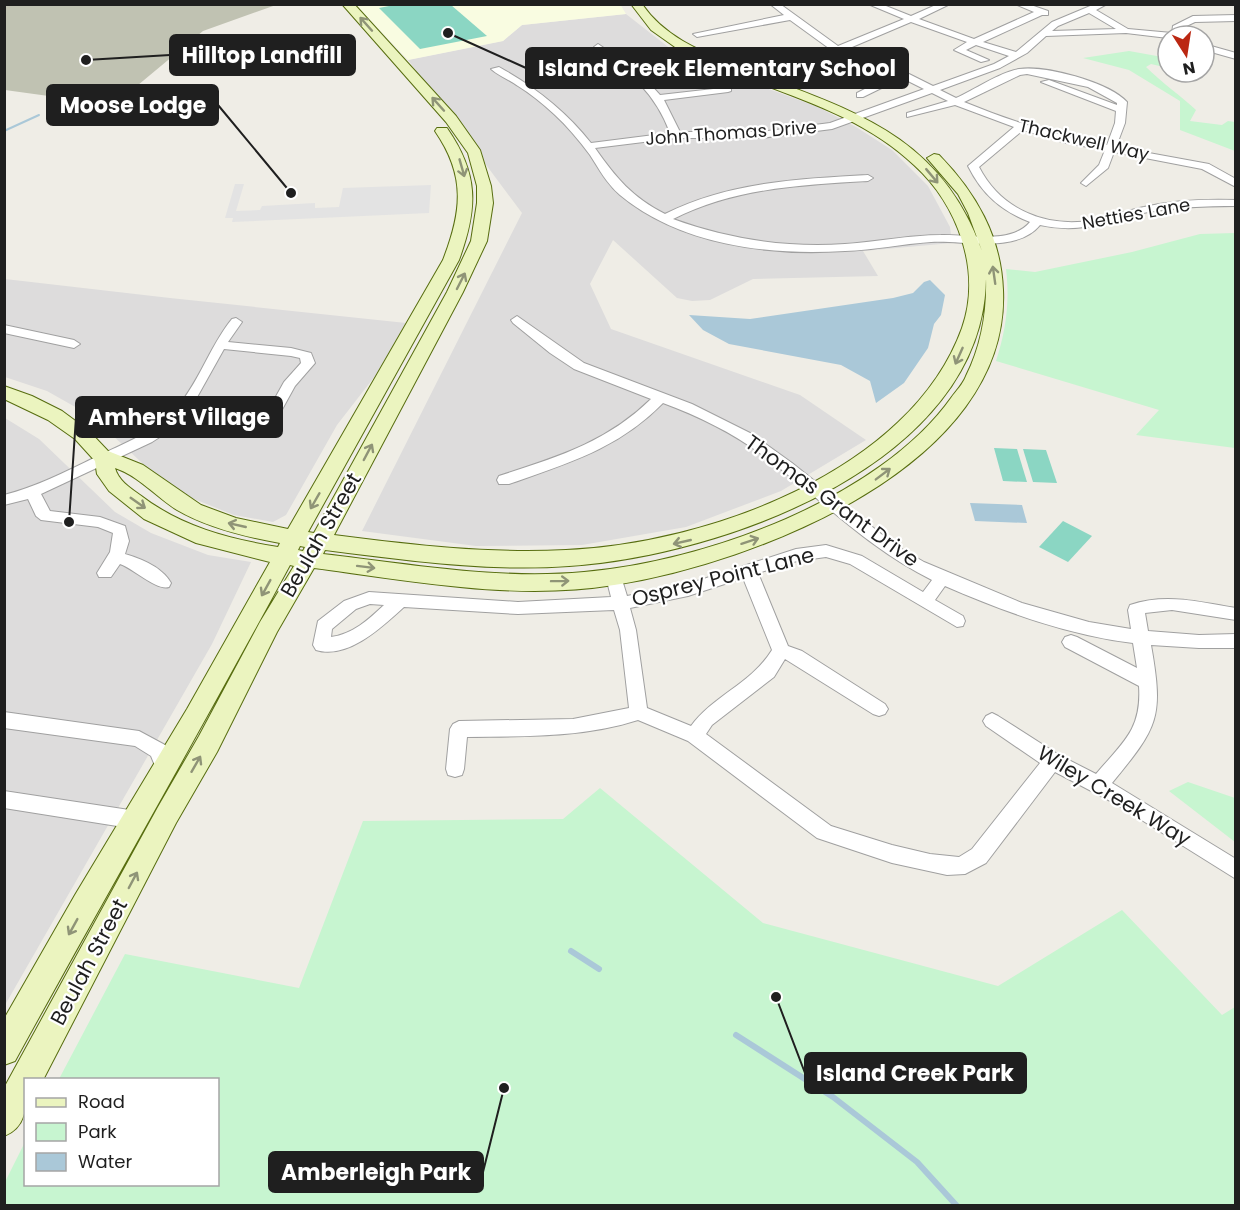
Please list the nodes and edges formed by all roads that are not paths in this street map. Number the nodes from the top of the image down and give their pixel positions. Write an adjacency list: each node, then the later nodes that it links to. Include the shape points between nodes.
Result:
1 (636, 4): 37 (main road, via 646,19 674,42 735,70)
2 (774, 4): 10 (street, Thackwell Way)
3 (872, 4): 12 (street)
4 (946, 4): 12 (street)
5 (1019, 4): 9 (street)
6 (1103, 4): 8 (street, John Thomas Drive)
7 (343, 6): 63 (main road, Beulah Street, one-way to 63, via 449,139 463,169 466,213 448,266); 64 (main road, Beulah Street, one-way to 7, via 471,261 479,241 485,203 480,167 465,136)
8 (1090, 10): 13 (street, John Thomas Drive); 15 (street)
9 (1041, 12): 13 (street); 19 (street)
10 (790, 17): 16 (street); 23 (street, Thackwell Way)
11 (1236, 18): 14 (street, via 1192,19)
12 (911, 19): 19 (street); 23 (street)
13 (1063, 19): 17 (street, John Thomas Drive)
14 (1183, 24)
15 (1126, 31): 17 (street); 18 (street)
16 (697, 34)
17 (1042, 34): 25 (street, John Thomas Drive)
18 (1156, 34)
19 (974, 42): 25 (street); 27 (street, via 958,50)
20 (1216, 46): 22 (street)
21 (598, 47): 34 (street, via 634,71)
22 (1236, 47)
23 (837, 50): 29 (street); 30 (street, Thackwell Way)
24 (1216, 50): 26 (street)
25 (1017, 55): 32 (street, John Thomas Drive)
26 (1236, 56)
27 (984, 60)
28 (496, 69): 40 (street, via 550,102)
29 (782, 73)
30 (902, 74): 32 (street, Thackwell Way); 33 (street)
31 (728, 89): 34 (street)
32 (933, 90): 35 (street, Thackwell Way); 37 (street, John Thomas Drive)
33 (860, 96)
34 (660, 98): 39 (street)
35 (956, 102): 36 (street); 38 (street, Thackwell Way); 41 (street, via 1018,72 1050,75 1042,78 1121,110)
36 (910, 115)
37 (864, 116): 39 (street, John Thomas Drive, via 793,133); 48 (main road, via 923,166)
38 (1020, 127): 41 (street, Thackwell Way); 47 (street, Netties Lane, via 973,166 987,189 1007,208)
39 (676, 135): 40 (street, John Thomas Drive)
40 (589, 146): 46 (street, via 624,192)
41 (1112, 148): 43 (street, via 1104,166); 44 (street, Thackwell Way, via 1204,166)
42 (868, 178): 46 (street, via 740,189 701,201)
43 (1086, 183)
44 (1236, 184)
45 (1236, 202): 47 (street, Netties Lane, via 1180,204 1087,225)
46 (666, 218): 48 (street, via 742,242 796,248)
47 (1036, 222): 48 (street, via 1022,236)
48 (977, 238): 59 (main road, one-way to 59, via 975,308 947,377 902,429 859,464); 62 (main road, one-way to 48, via 880,477 923,442 968,388 991,336 996,301 993,266)
49 (517, 320): 55 (street, Thomas Grant Drive, via 578,365)
50 (236, 321): 53 (street)
51 (4, 329): 52 (street)
52 (74, 344)
53 (219, 345): 56 (street); 56 (street, via 291,352 306,356 308,363 289,384 274,412 254,419)
54 (4, 392): 57 (main road, via 54,415 81,434)
55 (660, 398): 58 (street, via 607,441); 59 (street, Thomas Grant Drive, via 742,434)
56 (181, 412): 57 (street, via 171,424 141,443)
57 (104, 459): 60 (street); 63 (main road, via 106,473 116,487 172,526 223,544)
58 (504, 480)
59 (815, 491): 62 (street, Thomas Grant Drive); 64 (main road, one-way to 64, via 721,531 657,548 595,557 509,561)
60 (32, 492): 61 (street); 65 (street, via 46,516 100,522 120,530)
61 (4, 500)
62 (834, 506): 68 (main road, one-way to 62, via 688,561 768,535); 69 (street, Thomas Grant Drive, via 891,550)
63 (289, 546): 64 (main road); 87 (main road, Beulah Street, one-way to 87)
64 (314, 550): 68 (main road, one-way to 68, via 478,581); 94 (main road, Beulah Street, one-way to 64, via 268,628)
65 (116, 557): 67 (street); 70 (street, via 131,560)
66 (749, 572): 72 (street, Osprey Point Lane, via 796,555 826,551 855,560); 73 (street, Osprey Point Lane, via 688,590); 79 (street)
67 (105, 573)
68 (614, 577): 73 (street)
69 (943, 578): 72 (street); 76 (street, Thomas Grant Drive, via 1060,622)
70 (163, 583)
71 (400, 601): 73 (street, Osprey Point Lane, via 518,608)
72 (925, 602): 75 (street, Osprey Point Lane)
73 (622, 603): 82 (street)
74 (1236, 614): 76 (street, via 1171,605 1145,606 1136,610)
75 (957, 621)
76 (1140, 637): 77 (street, Thomas Grant Drive); 80 (street)
77 (1236, 641)
78 (1071, 642): 80 (street)
79 (781, 651): 81 (street, via 796,656); 85 (street, via 768,672 706,720)
80 (1146, 681): 89 (street, via 1147,717 1141,731)
81 (879, 709)
82 (639, 712): 85 (street); 88 (street, via 592,726 459,729)
83 (4, 720): 87 (street, via 139,740 158,751)
84 (992, 721): 86 (street, Wiley Creek Way)
85 (694, 736): 86 (street, via 824,832 849,842 949,866 970,863 979,856)
86 (1052, 761): 89 (street, Wiley Creek Way)
87 (165, 767): 91 (main road, Beulah Street)
88 (455, 769)
89 (1098, 786): 92 (street, Wiley Creek Way)
90 (4, 799): 91 (street)
91 (135, 820): 93 (main road, Beulah Street, one-way to 93)
92 (1236, 870)
93 (4, 1050)
94 (27, 1078)
95 (24, 1084): 96 (main road, Beulah Street)
96 (4, 1120)

